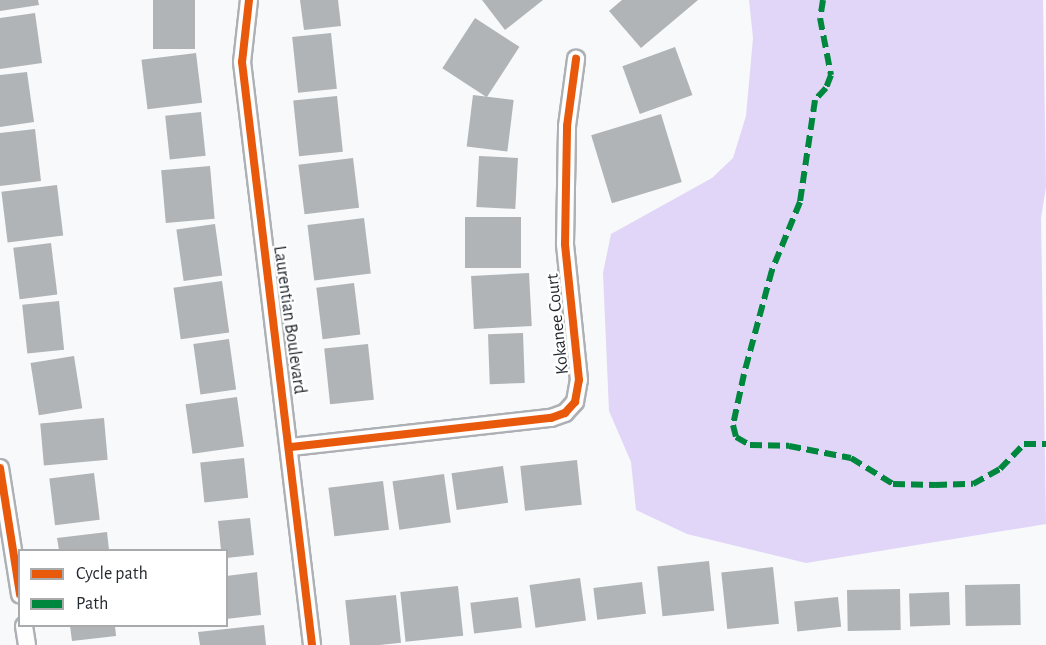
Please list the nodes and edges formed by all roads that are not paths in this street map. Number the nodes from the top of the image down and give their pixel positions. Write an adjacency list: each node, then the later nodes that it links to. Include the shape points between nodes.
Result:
1 (249, 0): 3 (street, Laurentian Boulevard, via 242,62)
2 (576, 59): 3 (street, Kokanee Court, via 567,126 565,244 579,380 575,402 565,413 551,418)
3 (291, 447): 8 (street, Laurentian Boulevard)
4 (0, 468): 5 (street)
5 (18, 581)
6 (24, 627): 7 (street)
7 (27, 645)
8 (312, 645)

